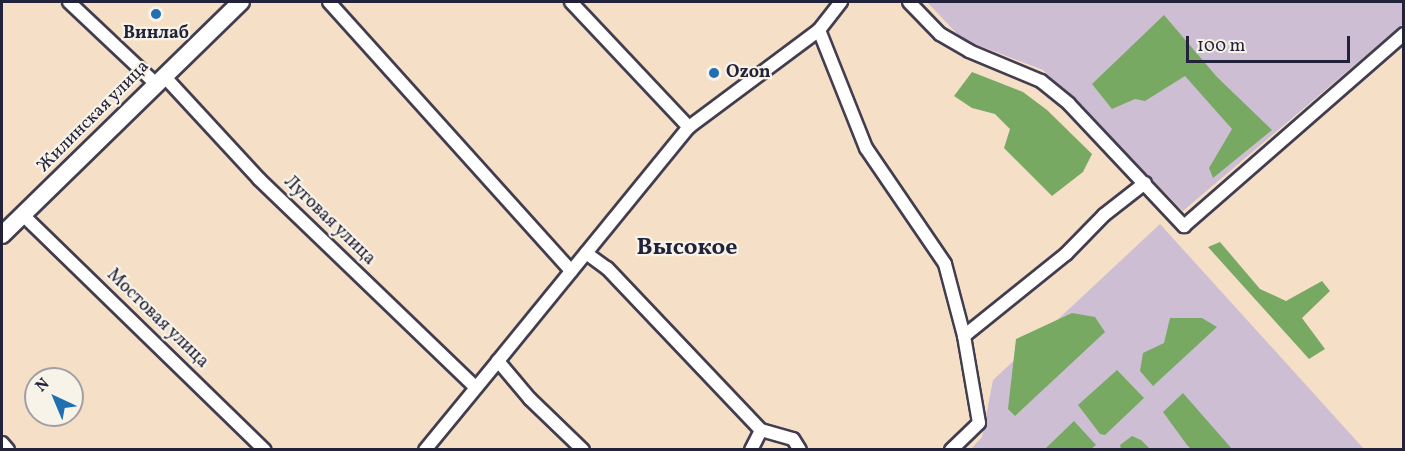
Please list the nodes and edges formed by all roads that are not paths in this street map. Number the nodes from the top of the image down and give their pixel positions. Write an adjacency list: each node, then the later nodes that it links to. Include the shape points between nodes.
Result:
1 (69, 2): 9 (street, Луговая улица)
2 (241, 2): 9 (main road, Жилинская улица)
3 (329, 2): 15 (street)
4 (571, 2): 10 (street)
5 (841, 2): 7 (street)
6 (909, 2): 11 (street, via 940,34 969,51 1041,81)
7 (819, 30): 10 (street); 16 (street, via 866,148 945,264)
8 (1404, 34): 11 (street, via 1184,226)
9 (160, 80): 12 (main road, Жилинская улица); 18 (street, Луговая улица)
10 (689, 127): 14 (street)
11 (1145, 183): 16 (street, via 1104,215 1066,254)
12 (23, 215): 13 (main road, Жилинская улица); 22 (street, Мостовая улица)
13 (2, 234)
14 (586, 253): 15 (street); 19 (street, via 607,268)
15 (571, 271): 17 (street)
16 (964, 336): 27 (street, via 979,423)
17 (498, 361): 18 (street); 24 (street, via 530,399)
18 (475, 387): 23 (street)
19 (761, 430): 25 (street); 26 (street, via 793,439)
20 (2, 443): 21 (street)
21 (8, 450)
22 (265, 450)
23 (425, 450)
24 (583, 450)
25 (751, 450)
26 (800, 450)
27 (951, 450)

